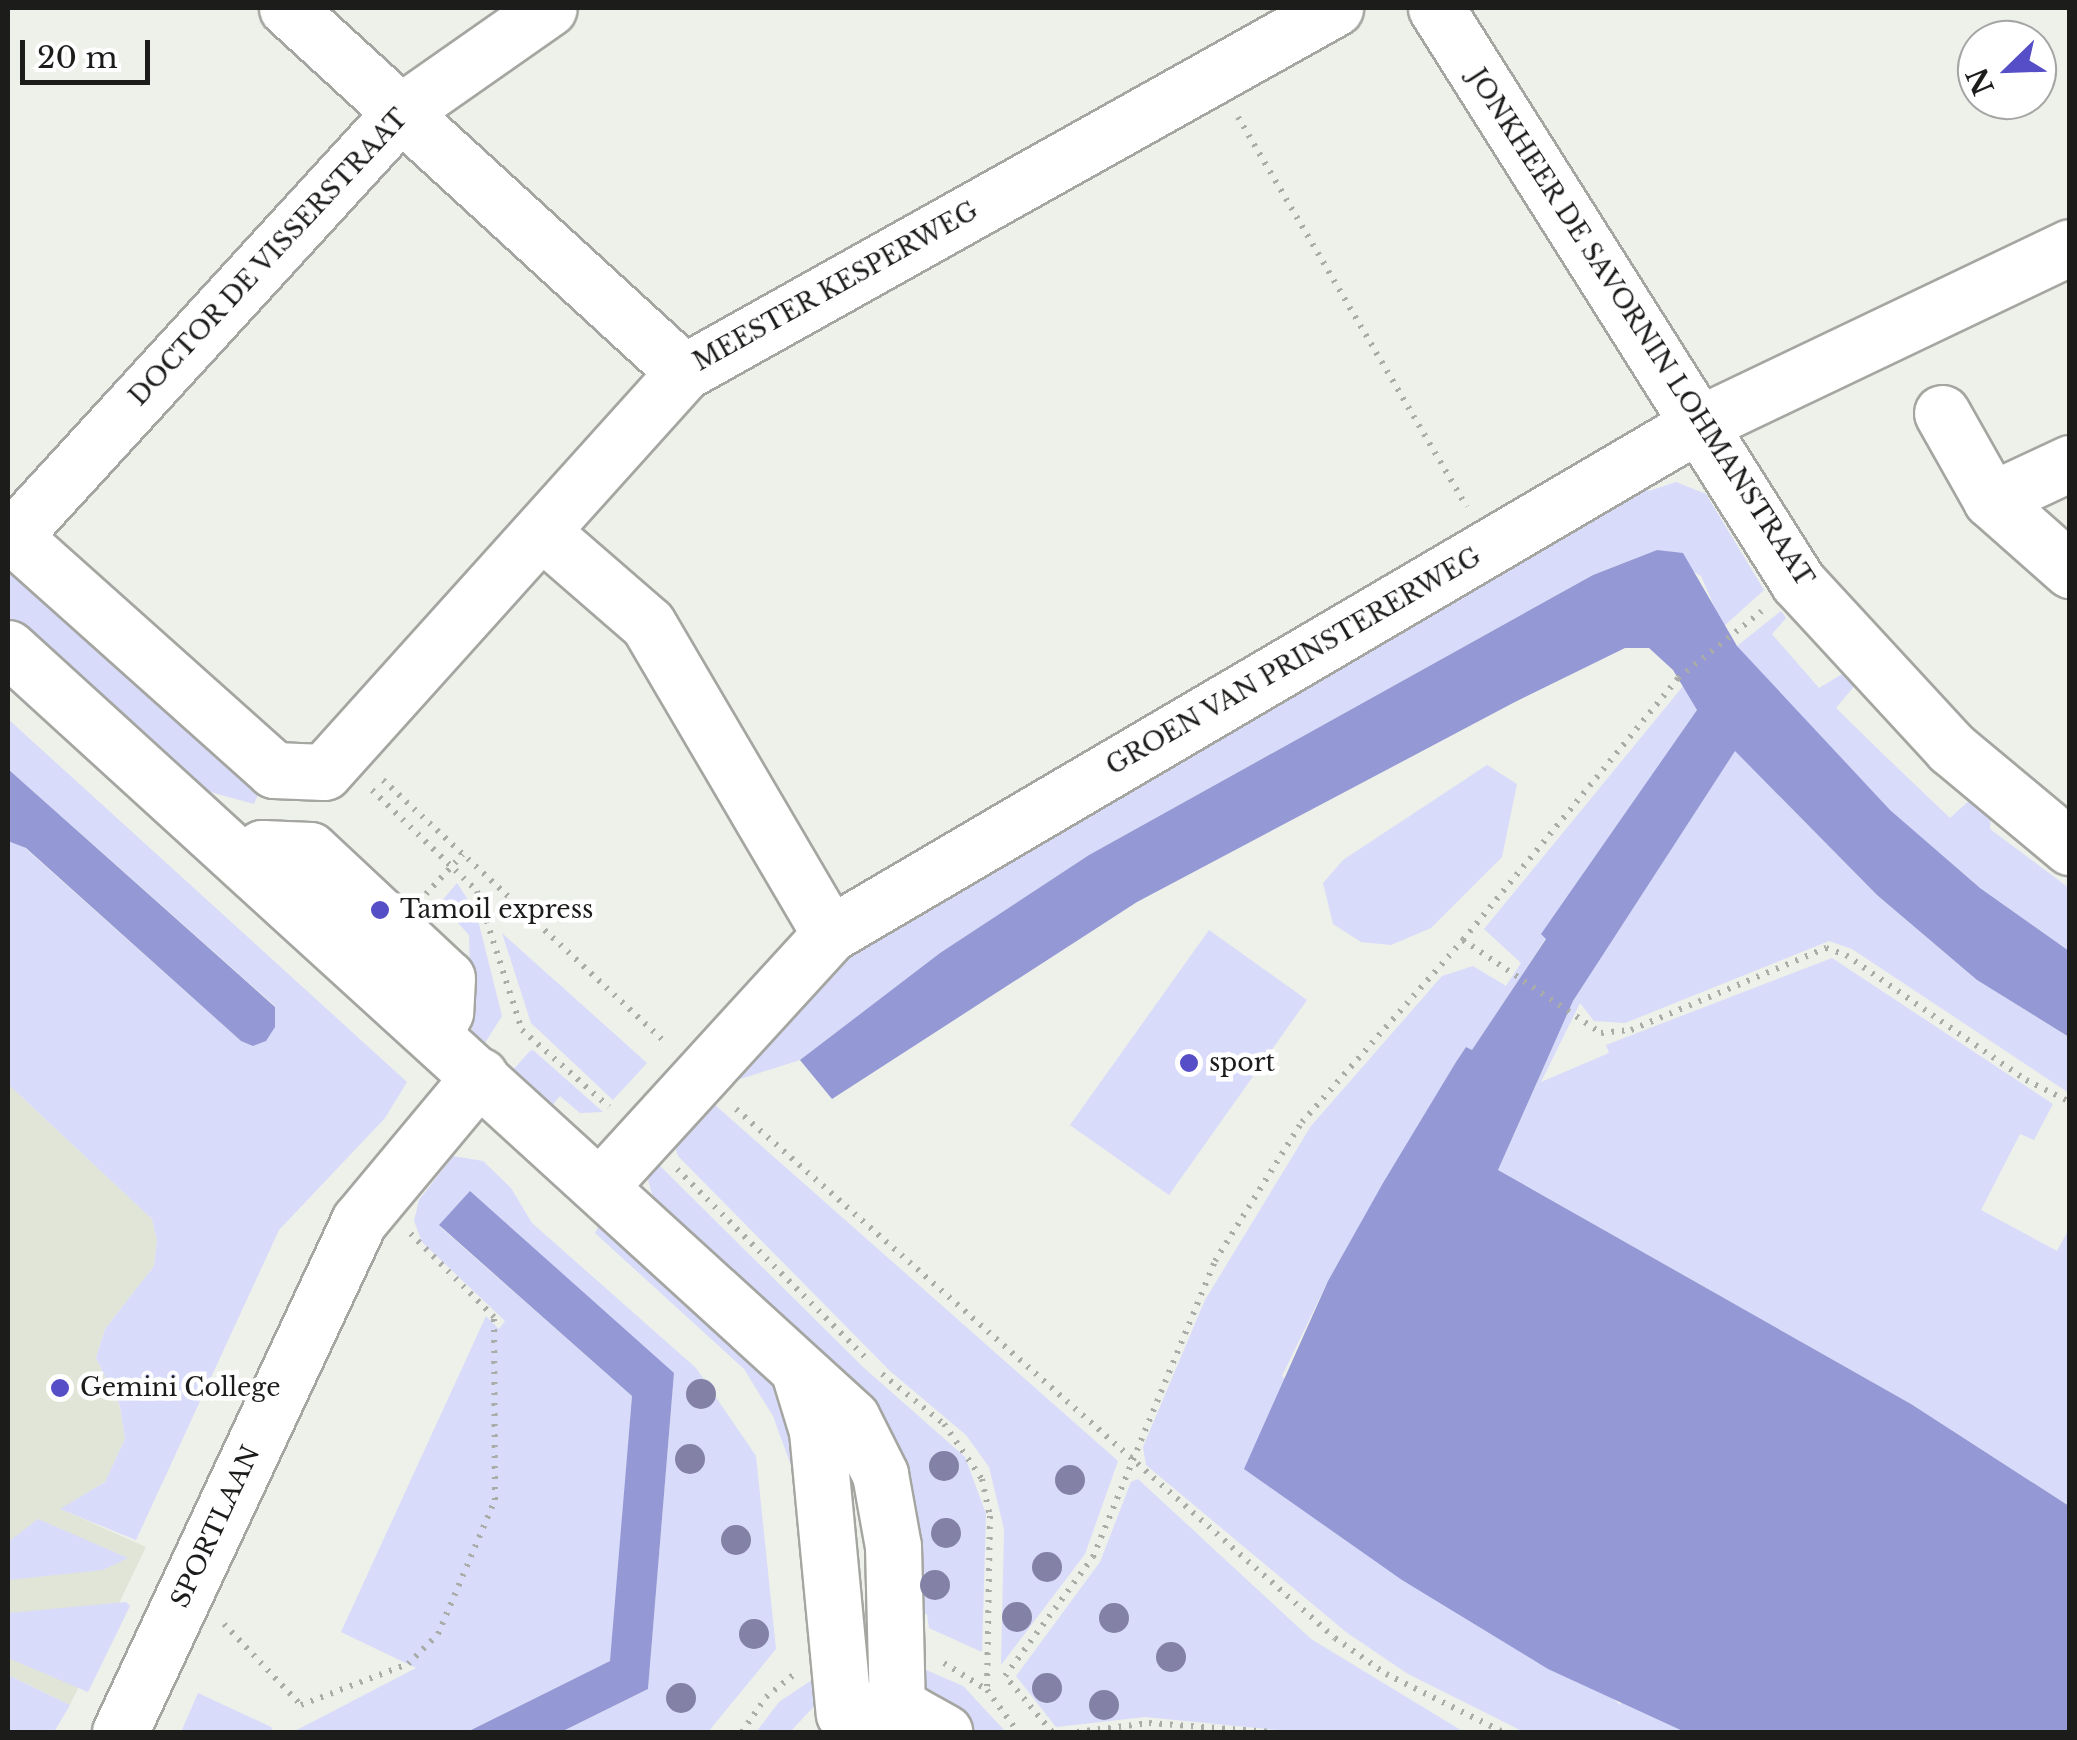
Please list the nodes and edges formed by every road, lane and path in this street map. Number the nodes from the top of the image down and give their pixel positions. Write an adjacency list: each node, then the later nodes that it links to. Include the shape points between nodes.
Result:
1 (287, 8): 6 (street)
2 (549, 8): 6 (street, DOCTOR DE VISSERSTRAAT)
3 (1335, 8): 5 (street, MEESTER KESPERWEG)
4 (1436, 8): 10 (street, JONKHEER DE SAVORNIN LOHMANSTRAAT)
5 (1214, 76): 8 (street, MEESTER KESPERWEG); 15 (path)
6 (402, 111): 8 (street); 14 (street, DOCTOR DE VISSERSTRAAT)
7 (2070, 247): 10 (street, GROEN VAN PRINSTERERWEG)
8 (684, 372): 13 (street, MEESTER KESPERWEG)
9 (1942, 413): 12 (street)
10 (1697, 426): 15 (street, GROEN VAN PRINSTERERWEG); 20 (street, JONKHEER DE SAVORNIN LOHMANSTRAAT, via 1798,582 1951,748)
11 (2070, 463): 12 (street)
12 (1991, 500): 16 (street)
13 (542, 532): 19 (street, MEESTER KESPERWEG); 21 (street, via 648,624)
14 (10, 534): 19 (street, via 274,770 324,772)
15 (1490, 547): 21 (street, GROEN VAN PRINSTERERWEG)
16 (2070, 570)
17 (1739, 630): 22 (path, via 1678,678)
18 (8, 648): 25 (street)
19 (344, 754): 23 (path, via 477,891); 24 (path)
20 (2070, 847)
21 (830, 934): 24 (street, GROEN VAN PRINSTERERWEG)
22 (1463, 940): 26 (path, via 1601,1033 1631,1030 1826,948); 30 (path, via 1302,1122 1215,1261)
23 (522, 1030)
24 (698, 1075): 27 (street, GROEN VAN PRINSTERERWEG); 30 (path)
25 (480, 1076): 27 (street); 28 (street, SPORTLAAN)
26 (2070, 1102)
27 (600, 1186): 29 (street)
28 (376, 1200): 31 (street, SPORTLAAN, via 324,1292); 31 (path, via 494,1317 495,1500 438,1634 408,1664 301,1705 236,1632)
29 (799, 1372): 34 (street, via 852,1418 880,1474); 35 (street, via 816,1432)
30 (1130, 1462): 33 (path, via 1093,1557); 42 (path, via 1336,1638 1386,1674)
31 (183, 1598): 36 (street, SPORTLAAN)
32 (802, 1669): 37 (path, via 766,1697)
33 (1006, 1676): 38 (path, via 987,1690); 39 (path)
34 (921, 1721): 35 (street)
35 (829, 1723)
36 (120, 1732)
37 (742, 1732)
38 (1018, 1732)
39 (1052, 1732)
40 (1078, 1732): 41 (path, via 1148,1723)
41 (1272, 1732)
42 (1503, 1732)

